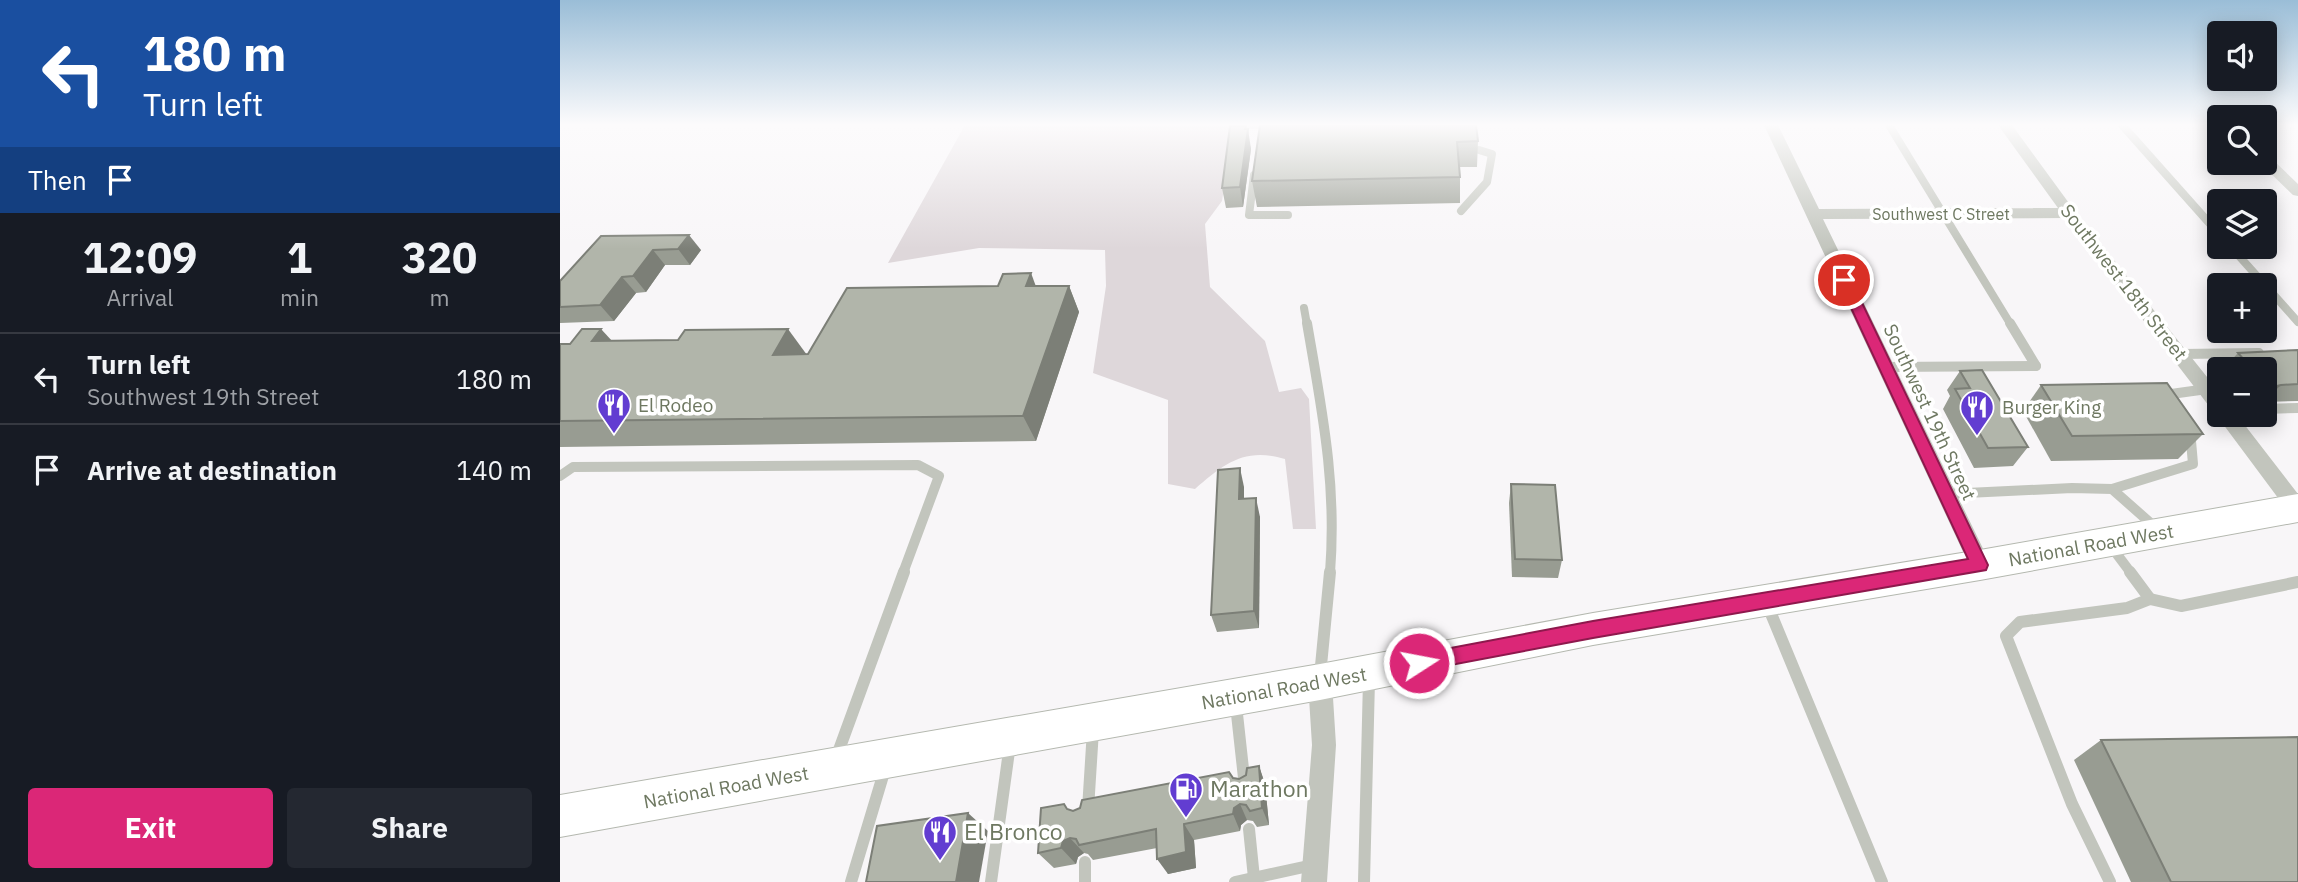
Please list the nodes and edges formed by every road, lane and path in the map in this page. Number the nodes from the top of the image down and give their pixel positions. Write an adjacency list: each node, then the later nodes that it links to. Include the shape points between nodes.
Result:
1 (1255, 166): 13 (lane, via 1249,215)
2 (1490, 166): 9 (lane, via 1487,182)
3 (1790, 166): 11 (street, Southwest 19th Street)
4 (1914, 166): 12 (lane)
5 (2035, 166): 10 (street, Southwest 18th Street)
6 (2159, 166): 14 (lane)
7 (2277, 172): 8 (street)
8 (2298, 192)
9 (1461, 211)
10 (2069, 213): 12 (street, Southwest C Street); 19 (street, Southwest 18th Street)
11 (1813, 214): 12 (street, Southwest C Street); 20 (street, Southwest 19th Street)
12 (1943, 214): 20 (lane, via 2036,366)
13 (1288, 215)
14 (2207, 221)
15 (2242, 259): 17 (lane)
16 (1304, 308): 38 (lane, via 1325,414 1332,487 1332,558)
17 (2298, 322)
18 (2272, 352): 19 (lane)
19 (2180, 354): 21 (street, Southwest 18th Street)
20 (1886, 367): 29 (street, Southwest 19th Street)
21 (2207, 388): 22 (lane, via 2163,395)
22 (2170, 407)
23 (2298, 408): 24 (lane)
24 (2277, 409)
25 (2236, 427): 30 (street)
26 (2184, 430): 28 (lane, via 2191,441 2193,464)
27 (560, 476): 43 (lane, via 573,467 918,465 939,476)
28 (2112, 489): 29 (lane); 31 (lane)
29 (1946, 494): 33 (street, Southwest 19th Street)
30 (2298, 509): 31 (main road, National Road West)
31 (2161, 532): 32 (main road, National Road West)
32 (2108, 542): 33 (main road, National Road West); 35 (lane)
33 (1980, 565): 36 (main road, National Road West)
34 (2298, 582): 35 (lane, via 2182,606)
35 (2150, 599): 57 (lane, via 2127,608 2020,622 2006,636 2072,804)
36 (1765, 601): 37 (main road, National Road West); 56 (lane)
37 (1369, 672): 38 (main road, National Road West); 55 (lane)
38 (1320, 682): 39 (main road, National Road West); 49 (street, via 1324,746)
39 (1235, 697): 40 (main road, National Road West); 44 (lane)
40 (1094, 722): 41 (main road, National Road West); 46 (lane)
41 (1011, 737): 42 (main road, National Road West); 52 (lane)
42 (888, 758): 43 (main road, National Road West); 51 (lane)
43 (832, 768): 45 (main road, National Road West)
44 (1245, 788)
45 (560, 816)
46 (1087, 819)
47 (1249, 829): 50 (lane)
48 (1086, 862): 53 (lane)
49 (1314, 874): 50 (lane)
50 (1254, 878): 54 (lane)
51 (851, 882)
52 (991, 882)
53 (1085, 882)
54 (1234, 882)
55 (1364, 882)
56 (1882, 882)
57 (2110, 882)

